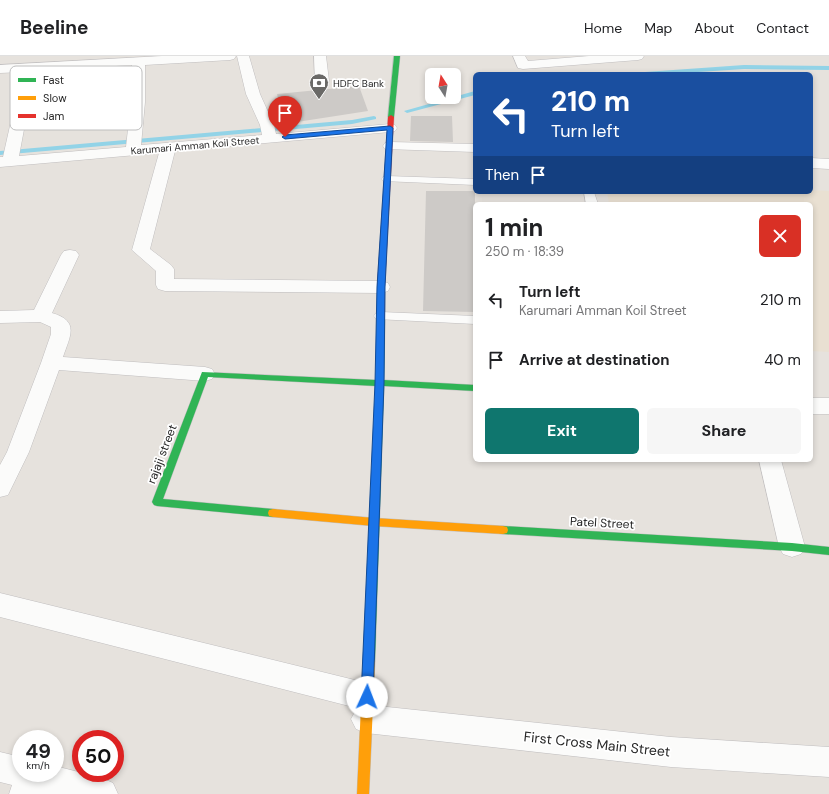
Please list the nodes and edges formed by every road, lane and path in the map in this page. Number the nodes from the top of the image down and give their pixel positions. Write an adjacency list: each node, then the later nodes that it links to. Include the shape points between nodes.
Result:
1 (230, 56): 8 (street)
2 (243, 56): 17 (street, via 253,94)
3 (320, 56): 13 (street)
4 (397, 56): 14 (main road)
5 (519, 56): 6 (street, via 523,65)
6 (638, 56)
7 (104, 60): 8 (street); 9 (street)
8 (139, 61): 10 (street)
9 (40, 66)
10 (139, 66)
11 (10, 68): 12 (street)
12 (0, 69)
13 (322, 81)
14 (390, 128): 17 (street, Karumari Amman Koil Street); 19 (main road)
15 (15, 130): 22 (street)
16 (135, 130): 18 (street)
17 (268, 132): 20 (street, Karumari Amman Koil Street)
18 (133, 143): 20 (street, Karumari Amman Koil Street); 22 (street, Karumari Amman Koil Street)
19 (390, 146): 21 (street); 25 (main road)
20 (168, 148): 28 (street, via 141,250 165,269 165,285)
21 (473, 148)
22 (9, 156)
23 (813, 163): 24 (street)
24 (829, 164)
25 (387, 179): 26 (lane); 28 (main road)
26 (473, 182)
27 (70, 255): 29 (street)
28 (381, 287): 30 (main road)
29 (41, 316): 31 (street); 33 (street, via 54,320 61,326 62,334)
30 (381, 316): 32 (lane); 35 (main road)
31 (0, 317)
32 (473, 320)
33 (51, 363): 34 (street); 40 (street, via 18,452)
34 (205, 374): 35 (main road); 41 (main road, rajaji street, via 157,502)
35 (380, 383): 36 (main road); 41 (main road)
36 (473, 388)
37 (813, 406): 38 (street)
38 (829, 406)
39 (771, 462): 42 (street)
40 (0, 488)
41 (374, 522): 42 (main road, Patel Street); 45 (main road)
42 (792, 547): 43 (main road, Patel Street)
43 (829, 551)
44 (0, 605): 45 (street, First Cross Main Street)
45 (367, 708): 46 (street, First Cross Main Street, via 671,752); 51 (main road)
46 (829, 762)
47 (0, 767): 48 (street)
48 (12, 772)
49 (44, 782): 50 (street)
50 (102, 794)
51 (363, 794)

